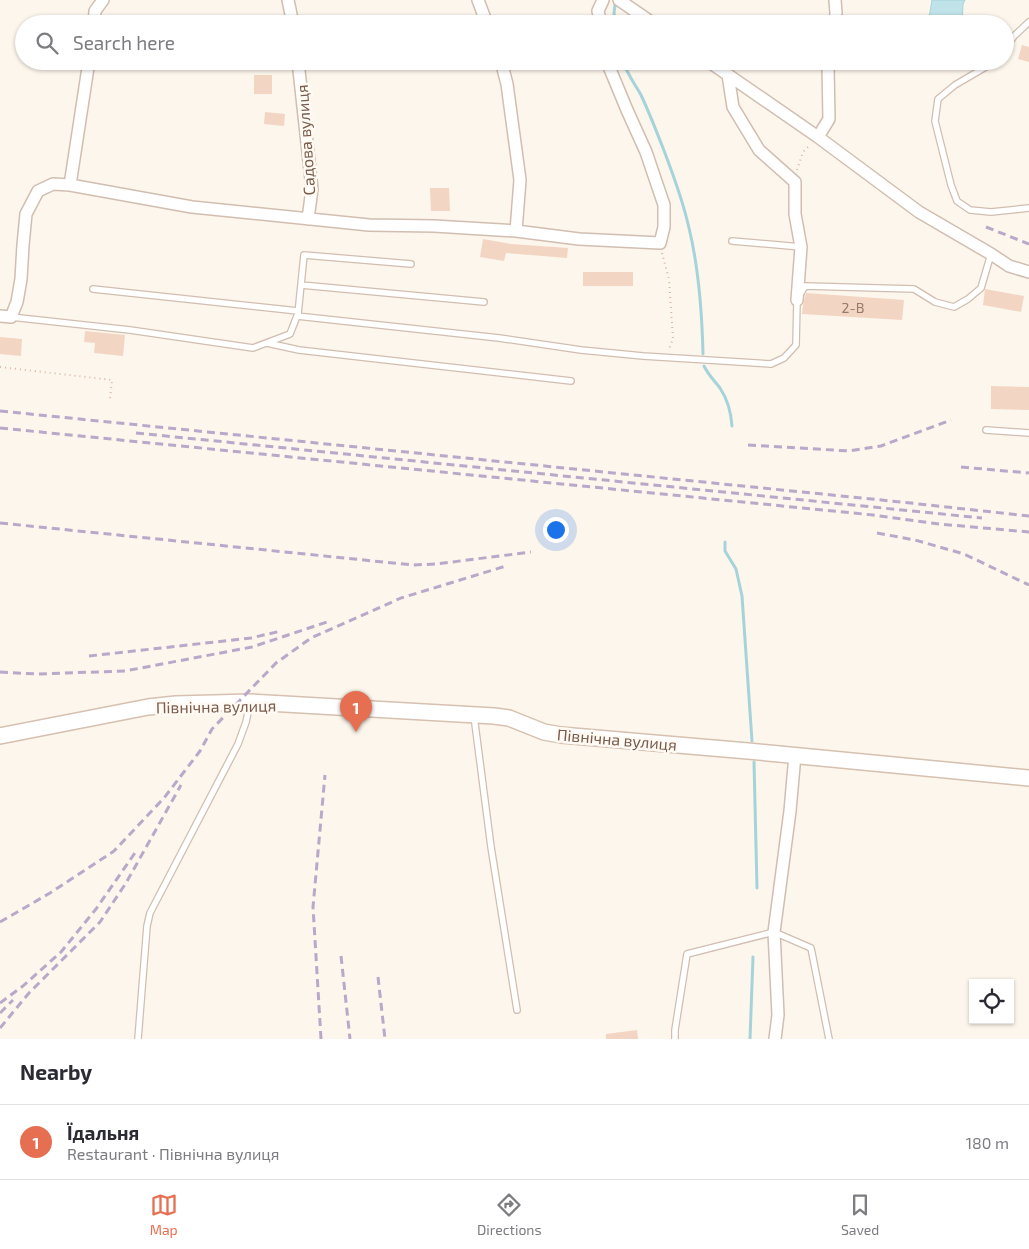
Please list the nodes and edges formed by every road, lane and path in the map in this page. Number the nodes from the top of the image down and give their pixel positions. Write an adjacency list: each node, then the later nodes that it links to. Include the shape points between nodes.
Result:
1 (103, 0): 7 (street)
2 (288, 0): 8 (street)
3 (478, 0): 9 (street)
4 (603, 0): 10 (street)
5 (835, 0): 12 (street)
6 (621, 1): 11 (street)
7 (95, 15)
8 (291, 15)
9 (484, 15)
10 (599, 15)
11 (641, 15)
12 (836, 15)
13 (1029, 22): 14 (lane)
14 (1014, 36)
15 (88, 70): 25 (street)
16 (299, 70): 27 (street, Садова вулиця, via 312,189)
17 (503, 70): 28 (street, via 520,180)
18 (610, 70): 30 (street, via 646,152 664,205)
19 (721, 70): 22 (street)
20 (828, 70): 23 (street, via 829,119)
21 (981, 70): 26 (lane, via 938,100 936,121 951,185 957,201 970,210 990,212)
22 (728, 75): 23 (street); 24 (street, via 734,107 759,150)
23 (818, 136): 24 (path, via 804,152); 32 (street, via 919,212)
24 (795, 182): 31 (street, via 795,214)
25 (70, 185): 27 (street, via 192,207); 40 (street, via 53,184 38,191 26,214 17,302)
26 (1029, 208)
27 (308, 219): 28 (street)
28 (516, 231): 30 (street)
29 (732, 241): 31 (lane)
30 (660, 243): 42 (path, via 668,279 673,339)
31 (801, 247): 37 (street)
32 (991, 254): 34 (street, via 1009,266); 37 (lane, via 981,288 954,306 935,302 914,289 805,286)
33 (411, 264): 35 (lane, via 304,255)
34 (1029, 272)
35 (301, 285): 38 (lane); 39 (lane)
36 (93, 289): 39 (lane)
37 (797, 300): 42 (lane, via 796,345 784,358 771,364)
38 (484, 302)
39 (298, 313): 41 (lane, via 290,334); 42 (lane)
40 (5, 317): 41 (lane, via 130,330 253,348)
41 (267, 343): 44 (lane, via 309,351)
42 (664, 358)
43 (0, 367): 45 (path, via 112,380)
44 (571, 381)
45 (110, 399)
46 (986, 430): 47 (lane)
47 (1029, 433)
48 (250, 702): 49 (street, Північна вулиця); 50 (street, Північна вулиця, via 148,707); 55 (lane, via 238,744 150,914)
49 (474, 714): 51 (street, Північна вулиця, via 509,718 561,735); 54 (lane)
50 (0, 736)
51 (795, 755): 52 (street, Північна вулиця); 53 (street)
52 (1029, 778)
53 (774, 932): 56 (lane, via 687,954); 57 (street, via 778,1016); 58 (lane, via 811,948)
54 (517, 1010)
55 (138, 1039)
56 (674, 1039)
57 (775, 1039)
58 (829, 1039)

